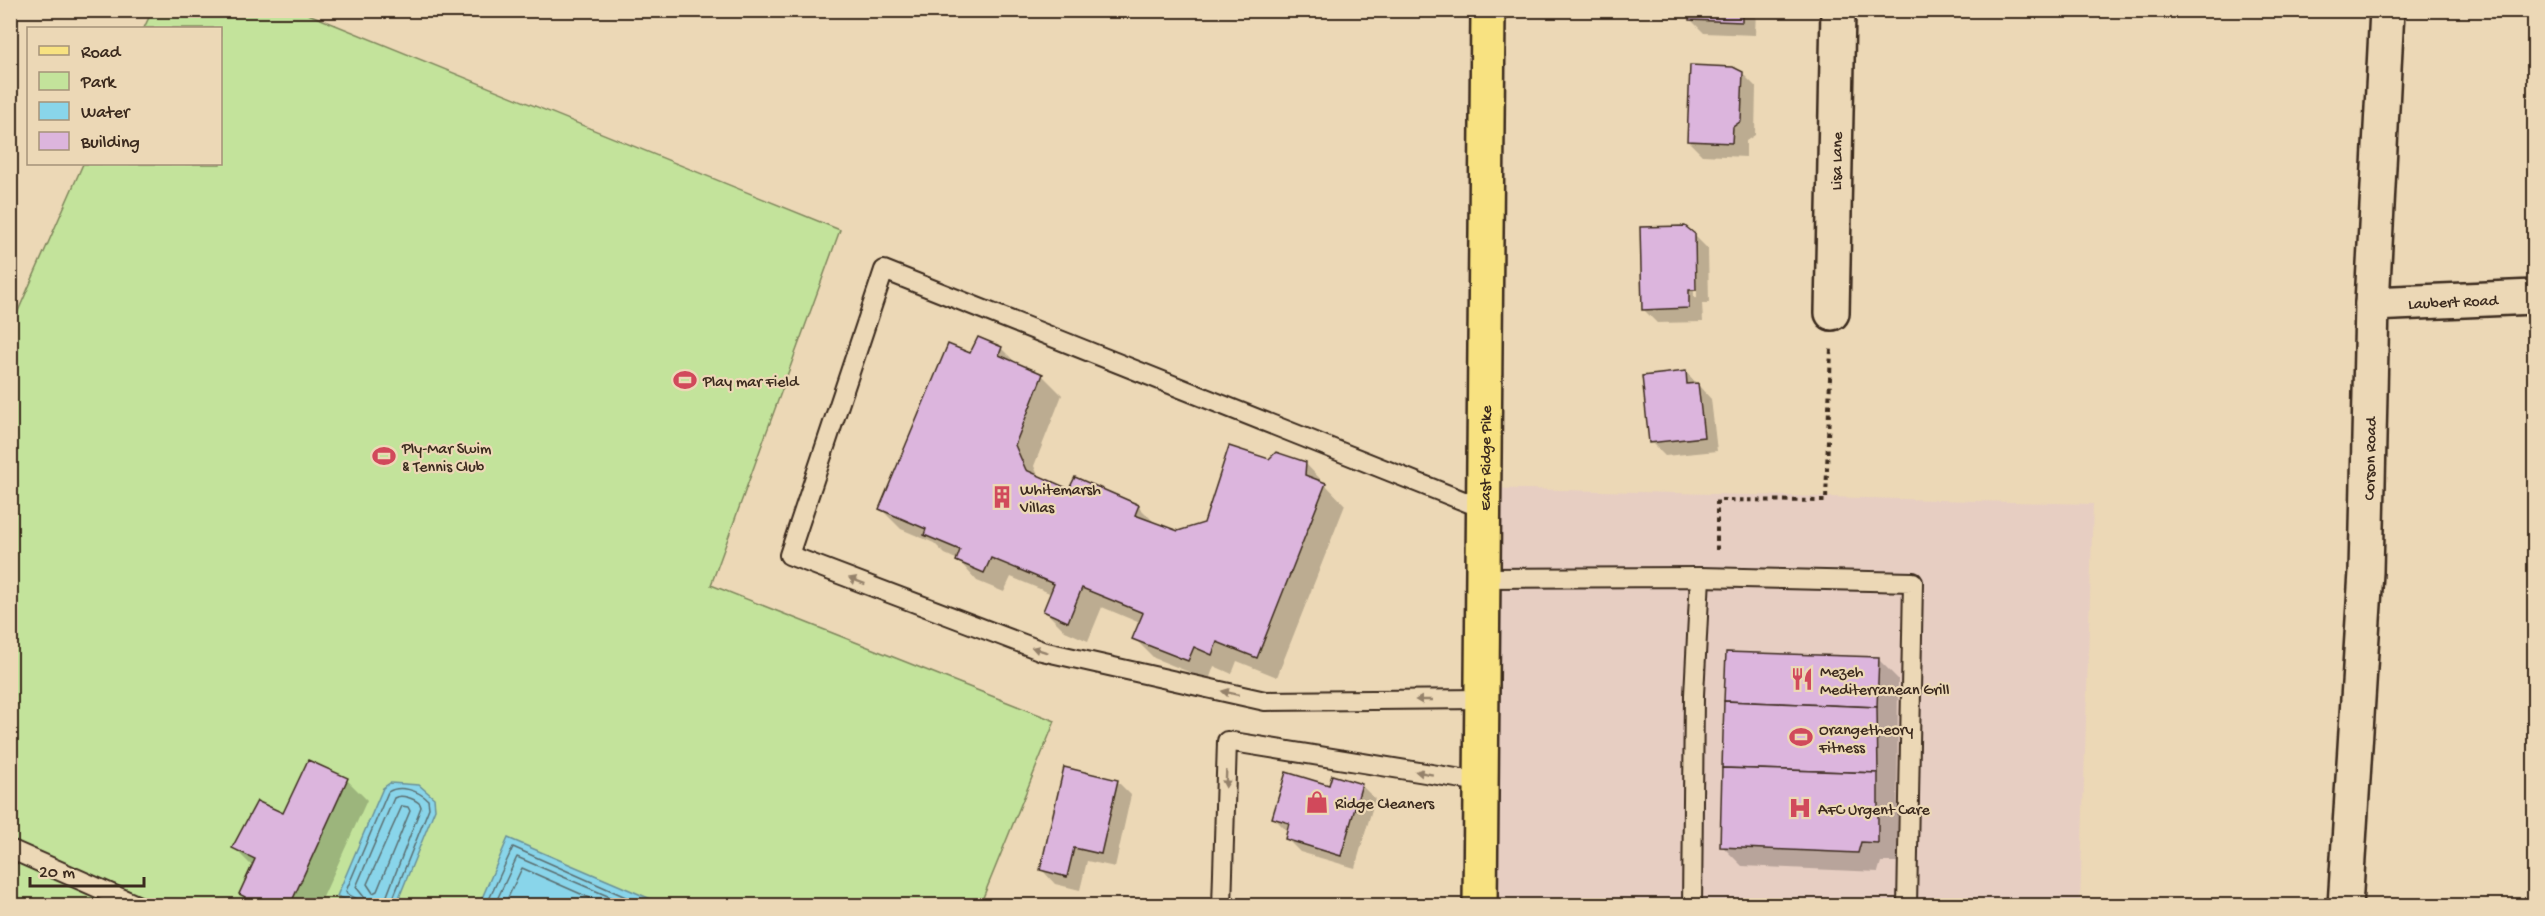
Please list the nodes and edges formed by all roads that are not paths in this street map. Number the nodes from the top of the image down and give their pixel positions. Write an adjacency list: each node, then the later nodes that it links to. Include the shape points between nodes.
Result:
1 (1488, 10): 7 (main road, East Ridge Pike)
2 (1838, 10): 6 (street, Lisa Lane)
3 (2387, 10): 5 (street, Corson Road)
4 (2535, 297): 5 (street, Laubert Road)
5 (2372, 304): 18 (street, Corson Road, via 2366,572)
6 (1832, 313)
7 (1484, 509): 9 (main road, East Ridge Pike); 10 (lane, one-way to 7, via 1265,701 1042,651 789,555 884,270)
8 (1700, 577): 9 (lane); 16 (lane, via 1694,694); 17 (lane, via 1913,582)
9 (1483, 578): 10 (main road, East Ridge Pike)
10 (1482, 699): 11 (main road, East Ridge Pike)
11 (1481, 782): 14 (lane, one-way to 14, via 1227,741); 15 (main road, East Ridge Pike)
12 (10, 849): 13 (lane)
13 (139, 906)
14 (1222, 906)
15 (1480, 906)
16 (1692, 906)
17 (1907, 906)
18 (2345, 906)

